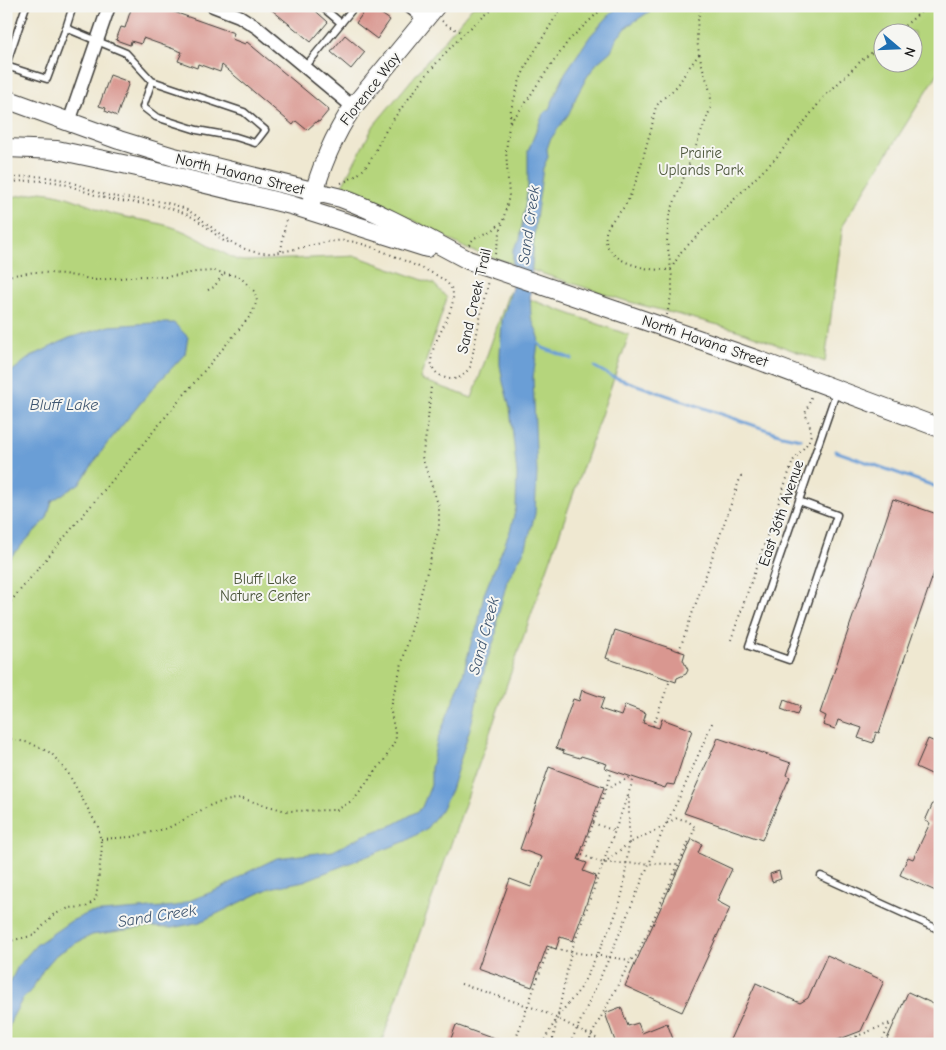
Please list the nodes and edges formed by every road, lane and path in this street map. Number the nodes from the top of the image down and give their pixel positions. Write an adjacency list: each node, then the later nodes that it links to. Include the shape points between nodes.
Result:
1 (26, 6): 22 (lane)
2 (73, 6): 17 (lane)
3 (109, 6): 19 (street)
4 (213, 6): 13 (street)
5 (321, 6): 16 (lane)
6 (355, 6): 16 (lane)
7 (409, 6): 14 (street)
8 (497, 6): 18 (path)
9 (562, 6): 28 (path, Sand Creek Trail, via 527,64)
10 (605, 6): 28 (path, via 569,40)
11 (702, 6): 21 (path, via 697,23)
12 (928, 6): 15 (path)
13 (228, 9): 23 (street, via 258,28)
14 (431, 13): 18 (path); 26 (main road, Florence Way)
15 (909, 22)
16 (341, 24): 23 (lane)
17 (66, 28): 19 (lane); 22 (lane, via 47,79)
18 (465, 33): 32 (path, via 439,60 394,118 369,165)
19 (97, 40): 24 (lane, via 126,53); 27 (street)
20 (874, 52): 41 (path, via 823,98 788,145 681,252)
21 (699, 54): 41 (path, via 711,90 711,107 669,216 667,241); 41 (path, via 676,87 656,108 632,191 607,229 606,241 615,255 641,268)
22 (6, 66)
23 (305, 67): 26 (street)
24 (152, 81): 24 (lane, via 244,112 265,130 255,143 156,117 143,106)
25 (6, 99): 27 (main road, North Havana Street)
26 (353, 107): 33 (main road, Florence Way, via 330,146)
27 (69, 122): 33 (main road, North Havana Street, via 174,157)
28 (508, 124): 36 (path, Sand Creek Trail, via 509,196)
29 (6, 148): 34 (main road, North Havana Street, via 41,148 75,153)
30 (6, 179): 37 (path, Sand Creek Trail, via 31,176 58,179 105,194 173,205 195,215)
31 (6, 183): 37 (path, via 50,181 112,200 173,209 193,217 225,242)
32 (341, 183)
33 (314, 192): 34 (main road, Florence Way); 39 (main road, North Havana Street, via 371,210)
34 (310, 210): 39 (main road, North Havana Street, via 433,250)
35 (288, 216): 38 (path)
36 (505, 220): 39 (path, via 492,231 474,238); 40 (path, Sand Creek Trail)
37 (232, 242): 38 (path, Sand Creek Trail, via 250,251)
38 (281, 251): 43 (path, Sand Creek Trail, via 348,241 362,244 447,283 453,292 454,302 431,361 433,369 449,379 464,376 470,367)
39 (467, 254): 48 (main road, North Havana Street, bridge)
40 (495, 255)
41 (671, 269): 46 (path, via 672,291)
42 (224, 273): 44 (path, via 196,272 166,277 96,280 35,272); 45 (path); 53 (path, via 240,278 255,292 257,301 251,315)
43 (490, 273)
44 (6, 276)
45 (208, 290)
46 (666, 318)
47 (431, 386): 68 (path, via 422,458 439,507 439,528 390,707 396,739 386,759 353,800 337,810 286,811 240,798 213,804 168,828 131,837)
48 (837, 389): 50 (main road, North Havana Street); 52 (lane, East 36th Avenue)
49 (812, 395): 54 (path, via 805,414 811,426 810,439 793,461)
50 (940, 428)
51 (742, 473): 55 (path)
52 (798, 501): 52 (lane, East 36th Avenue, via 749,646 790,660 837,515)
53 (6, 607)
54 (731, 640)
55 (679, 651)
56 (670, 680): 58 (path)
57 (713, 721): 66 (path)
58 (653, 726)
59 (6, 738): 68 (path, via 30,743 51,753 68,773 98,827)
60 (612, 771): 63 (path)
61 (631, 777): 63 (path)
62 (634, 778): 64 (path)
63 (605, 790): 65 (path)
64 (629, 793): 67 (path); 69 (path)
65 (593, 823): 67 (path); 70 (path)
66 (665, 826): 69 (path); 74 (path); 75 (path, via 677,818 696,828)
67 (615, 831): 72 (path)
68 (100, 839): 78 (path, via 102,847 96,899 86,907 69,908 53,915 35,934)
69 (629, 843): 72 (path); 73 (path)
70 (582, 855): 71 (path); 72 (path)
71 (580, 860)
72 (603, 863): 73 (path); 79 (path)
73 (627, 864): 74 (path); 80 (path, via 619,905)
74 (649, 864): 75 (path); 81 (path)
75 (678, 864): 82 (path, via 637,955)
76 (821, 876): 77 (lane)
77 (940, 930)
78 (6, 942)
79 (571, 952): 80 (path); 84 (path, via 549,947); 85 (path)
80 (598, 954): 81 (path); 85 (path, via 581,988)
81 (610, 956): 82 (path); 86 (path)
82 (631, 960): 87 (path)
83 (461, 984): 84 (path)
84 (528, 1006): 85 (path); 90 (path)
85 (558, 1017): 86 (path); 91 (path); 92 (path)
86 (577, 1030): 87 (path); 93 (path)
87 (591, 1036): 89 (path); 94 (path)
88 (857, 1036): 95 (path); 96 (path); 97 (path, via 890,1023)
89 (600, 1040)
90 (514, 1044)
91 (542, 1044)
92 (552, 1044)
93 (570, 1044)
94 (589, 1044)
95 (837, 1044)
96 (860, 1044)
97 (881, 1044)

